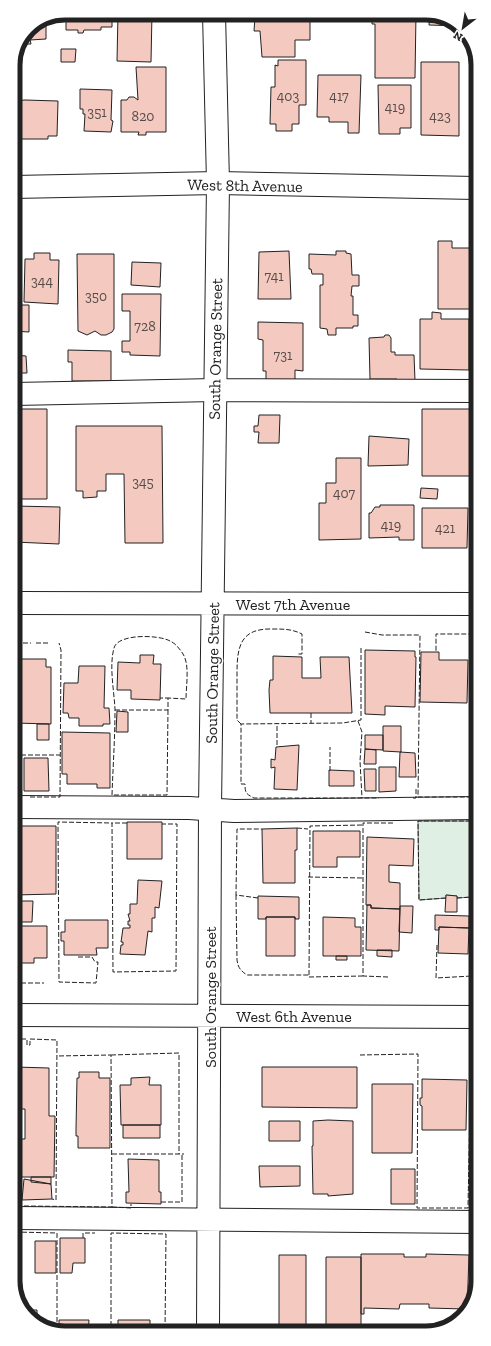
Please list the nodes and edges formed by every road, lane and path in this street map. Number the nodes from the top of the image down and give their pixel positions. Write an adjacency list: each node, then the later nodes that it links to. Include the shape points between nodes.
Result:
1 (214, 20): 2 (street, South Orange Street)
2 (218, 184): 3 (street, West 8th Avenue); 4 (street, West 8th Avenue); 5 (street, South Orange Street)
3 (20, 187)
4 (471, 188)
5 (215, 390): 6 (street); 7 (street); 9 (street, South Orange Street)
6 (471, 391)
7 (20, 394)
8 (20, 603): 9 (street, West 7th Avenue)
9 (212, 604): 10 (street, West 7th Avenue); 13 (street, South Orange Street)
10 (471, 604)
11 (20, 807): 13 (street)
12 (471, 808): 13 (street, via 234,811)
13 (210, 809): 15 (street, South Orange Street)
14 (20, 1015): 15 (street, West 6th Avenue)
15 (209, 1016): 16 (street, West 6th Avenue); 18 (street, South Orange Street)
16 (471, 1017)
17 (20, 1218): 18 (street)
18 (208, 1219): 19 (street); 20 (street, South Orange Street)
19 (471, 1222)
20 (208, 1326)

